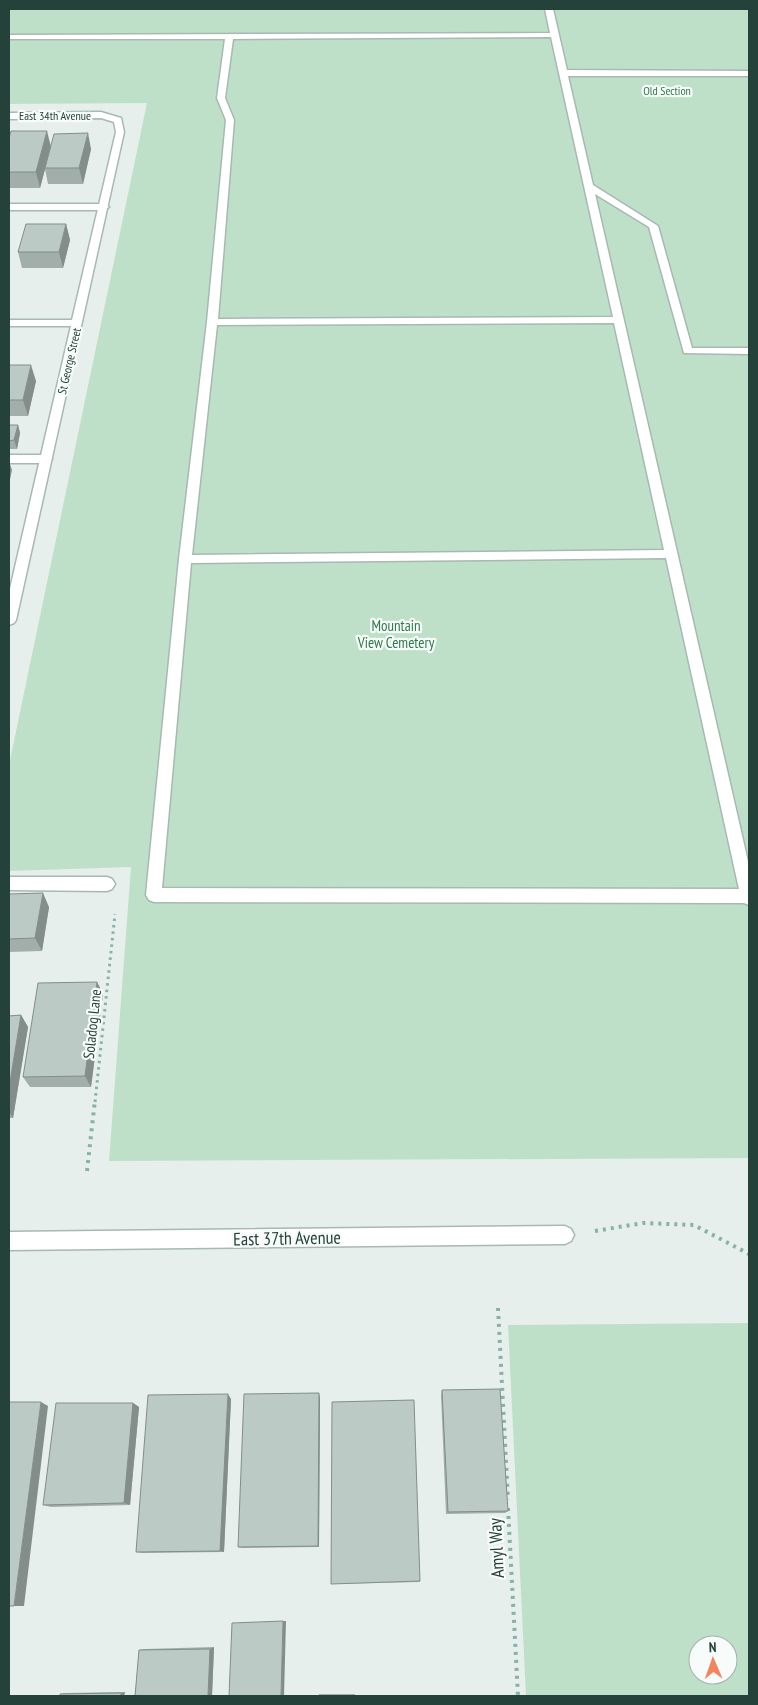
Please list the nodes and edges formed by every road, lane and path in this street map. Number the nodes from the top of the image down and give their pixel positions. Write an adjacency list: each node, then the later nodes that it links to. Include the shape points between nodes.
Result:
1 (549, 9): 2 (street)
2 (556, 35): 3 (street); 5 (street)
3 (229, 36): 4 (street); 13 (street, via 222,98 230,120)
4 (9, 37)
5 (564, 73): 6 (street); 9 (street)
6 (749, 73)
7 (101, 115): 8 (street, East 34th Avenue); 10 (street, St George Street, via 118,120 120,132)
8 (9, 116)
9 (589, 186): 12 (street); 16 (street, via 653,226 688,351)
10 (104, 207): 11 (street); 15 (street, St George Street)
11 (9, 208)
12 (620, 320): 13 (street); 19 (street)
13 (212, 322): 20 (street)
14 (9, 323): 15 (street)
15 (78, 323): 18 (street, St George Street)
16 (749, 351)
17 (9, 459): 18 (street)
18 (46, 459): 21 (street, St George Street)
19 (672, 554): 20 (street); 24 (street)
20 (185, 559): 24 (street, via 154,895)
21 (9, 620)
22 (9, 884): 23 (street)
23 (107, 884): 25 (path, Soladog Lane, via 118,891)
24 (749, 897)
25 (87, 1171)
26 (565, 1235): 27 (street, East 37th Avenue); 28 (path, via 643,1223 694,1225)
27 (9, 1241)
28 (749, 1254)
29 (498, 1308): 30 (path, Amyl Way)
30 (518, 1696)

